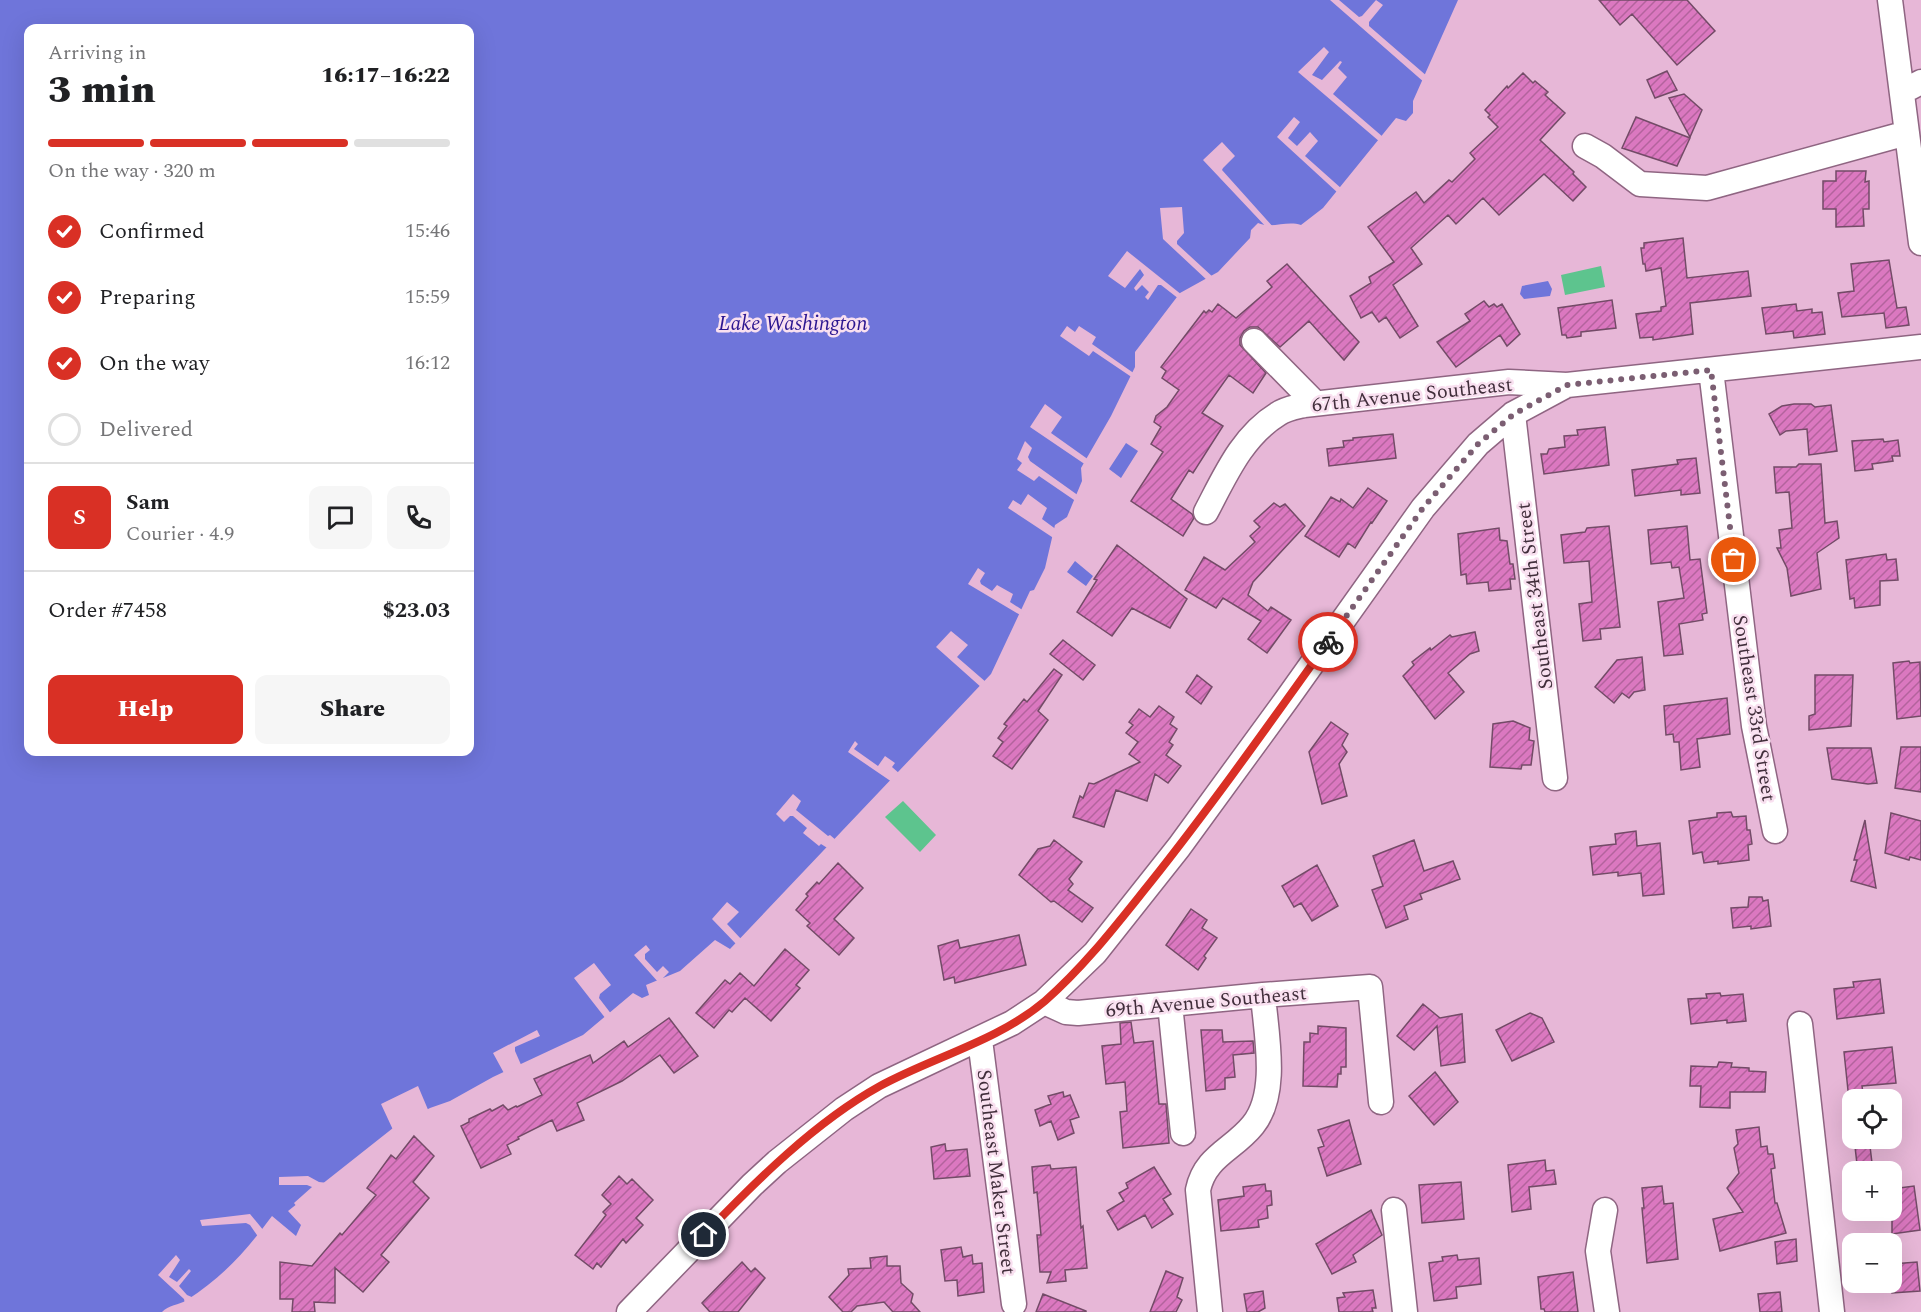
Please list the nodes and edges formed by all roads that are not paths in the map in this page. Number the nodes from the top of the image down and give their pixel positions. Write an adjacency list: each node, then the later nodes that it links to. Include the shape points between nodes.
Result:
1 (1890, 0): 2 (street)
2 (1915, 90): 3 (street)
3 (1907, 133): 4 (street, via 1707,188 1640,184); 5 (street)
4 (1585, 146)
5 (1921, 243)
6 (1254, 341): 10 (street)
7 (1921, 347): 8 (street, 67th Avenue Southeast)
8 (1711, 370): 9 (street, 67th Avenue Southeast); 14 (street, Southeast 33rd Street, via 1754,726)
9 (1567, 385): 10 (street, 67th Avenue Southeast, via 1509,381); 11 (street)
10 (1315, 403): 12 (street, 67th Avenue Southeast, via 1279,412 1258,429 1236,455)
11 (1514, 414): 13 (street, Southeast 34th Street); 16 (street, via 1478,444 1423,508 1179,847 1095,952)
12 (1206, 512)
13 (1555, 778)
14 (1775, 831)
15 (1263, 995): 17 (street, 69th Avenue Southeast); 20 (street, 69th Avenue Southeast, via 1370,987); 26 (street, via 1267,1098 1253,1126 1200,1176 1198,1190)
16 (1044, 1002): 17 (street, 69th Avenue Southeast, via 1078,1013); 19 (street)
17 (1170, 1004): 21 (street)
18 (1800, 1024): 29 (street)
19 (980, 1040): 24 (street, Southeast Maker Street); 25 (street, via 879,1086 844,1109 752,1185)
20 (1381, 1102)
21 (1183, 1133)
22 (1394, 1210): 27 (street)
23 (1605, 1210): 28 (street, via 1598,1251)
24 (1014, 1304)
25 (629, 1312)
26 (1210, 1312)
27 (1405, 1312)
28 (1607, 1312)
29 (1832, 1312)

